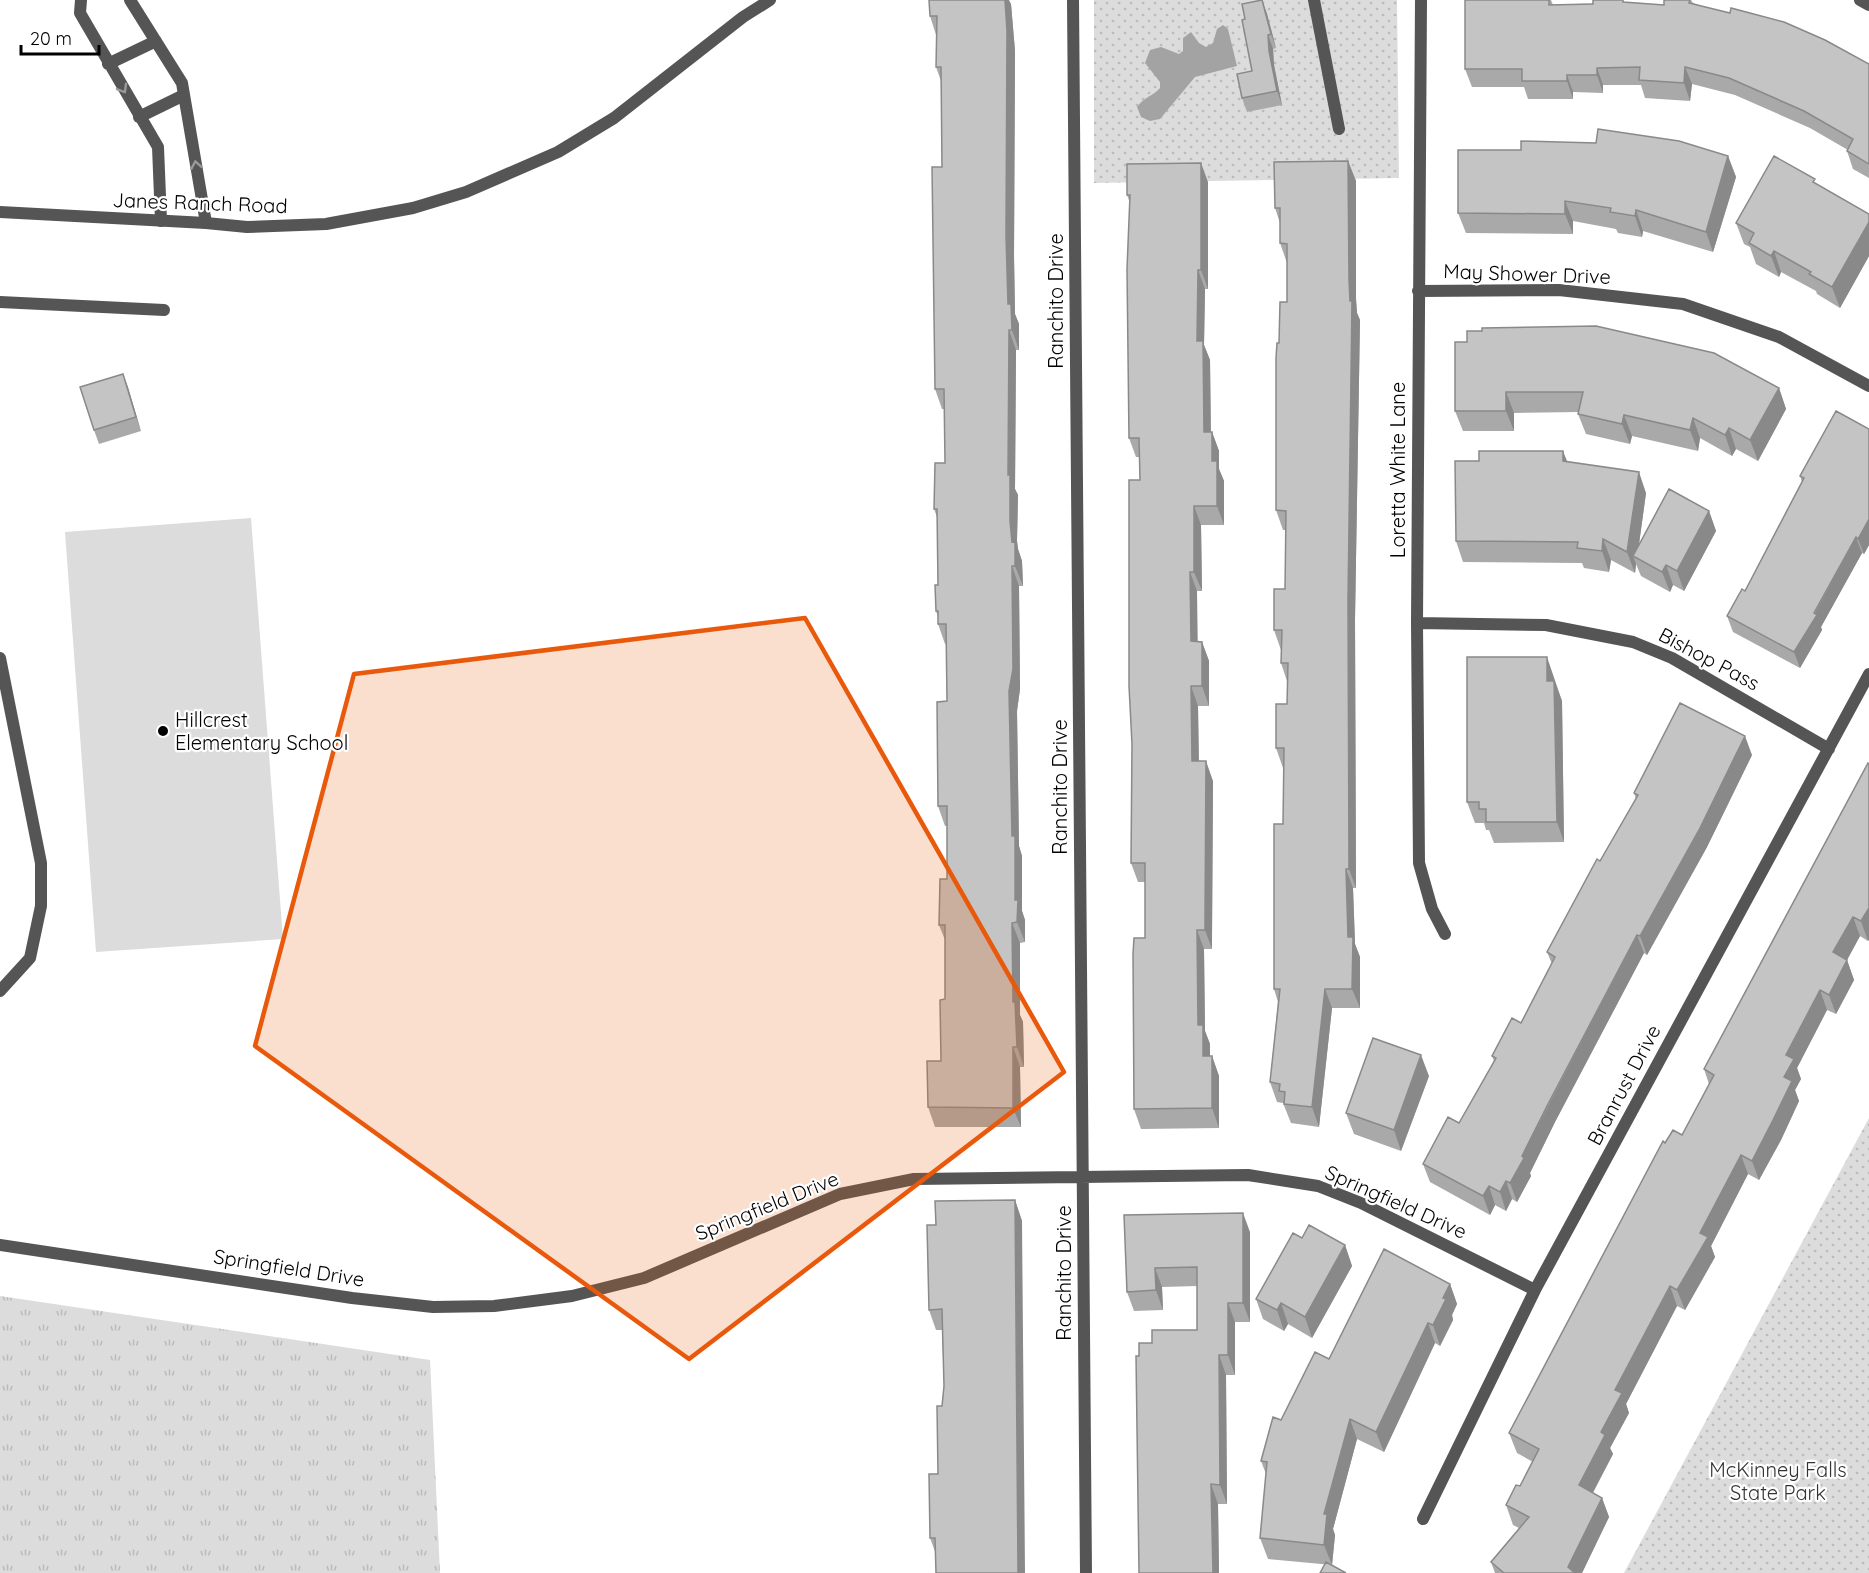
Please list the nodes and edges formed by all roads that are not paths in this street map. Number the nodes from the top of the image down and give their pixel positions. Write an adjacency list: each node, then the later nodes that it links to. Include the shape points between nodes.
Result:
1 (81, 0): 10 (street, via 80,13)
2 (130, 0): 9 (street)
3 (770, 0): 16 (street, Janes Ranch Road, via 614,118 558,152 500,178 372,218 291,227 247,228)
4 (1073, 0): 27 (street, Ranchito Drive)
5 (1314, 0): 13 (street)
6 (1421, 0): 17 (street, Loretta White Lane)
7 (1860, 0): 8 (street)
8 (1869, 5)
9 (156, 41): 10 (street); 11 (street, via 182,82)
10 (108, 64): 12 (street, one-way to 12)
11 (184, 95): 12 (street); 16 (street, one-way to 11)
12 (139, 117): 15 (street, via 158,147)
13 (1339, 129)
14 (0, 212): 15 (street, Janes Ranch Road)
15 (162, 221): 16 (street, Janes Ranch Road)
16 (206, 223)
17 (1418, 291): 20 (street, May Shower Drive, via 1559,290 1683,304 1779,337); 21 (street, Loretta White Lane)
18 (0, 302): 19 (street)
19 (164, 310)
20 (1869, 386)
21 (1417, 623): 24 (street, Bishop Pass, via 1546,625 1633,642 1672,658); 25 (street, Loretta White Lane, via 1419,863 1432,909)
22 (0, 658): 26 (street, via 40,863 41,906 30,958)
23 (1869, 674): 24 (street, Branrust Drive)
24 (1829, 749): 29 (street, Branrust Drive)
25 (1445, 934)
26 (0, 991)
27 (1083, 1178): 28 (street, Springfield Drive, via 914,1179 875,1186 806,1207 644,1278 572,1296 494,1306 433,1307 352,1298); 29 (street, Springfield Drive, via 1248,1175 1318,1186 1361,1203); 31 (street, Ranchito Drive)
28 (0, 1245)
29 (1535, 1290): 30 (street, Branrust Drive)
30 (1423, 1519)
31 (1086, 1573)

